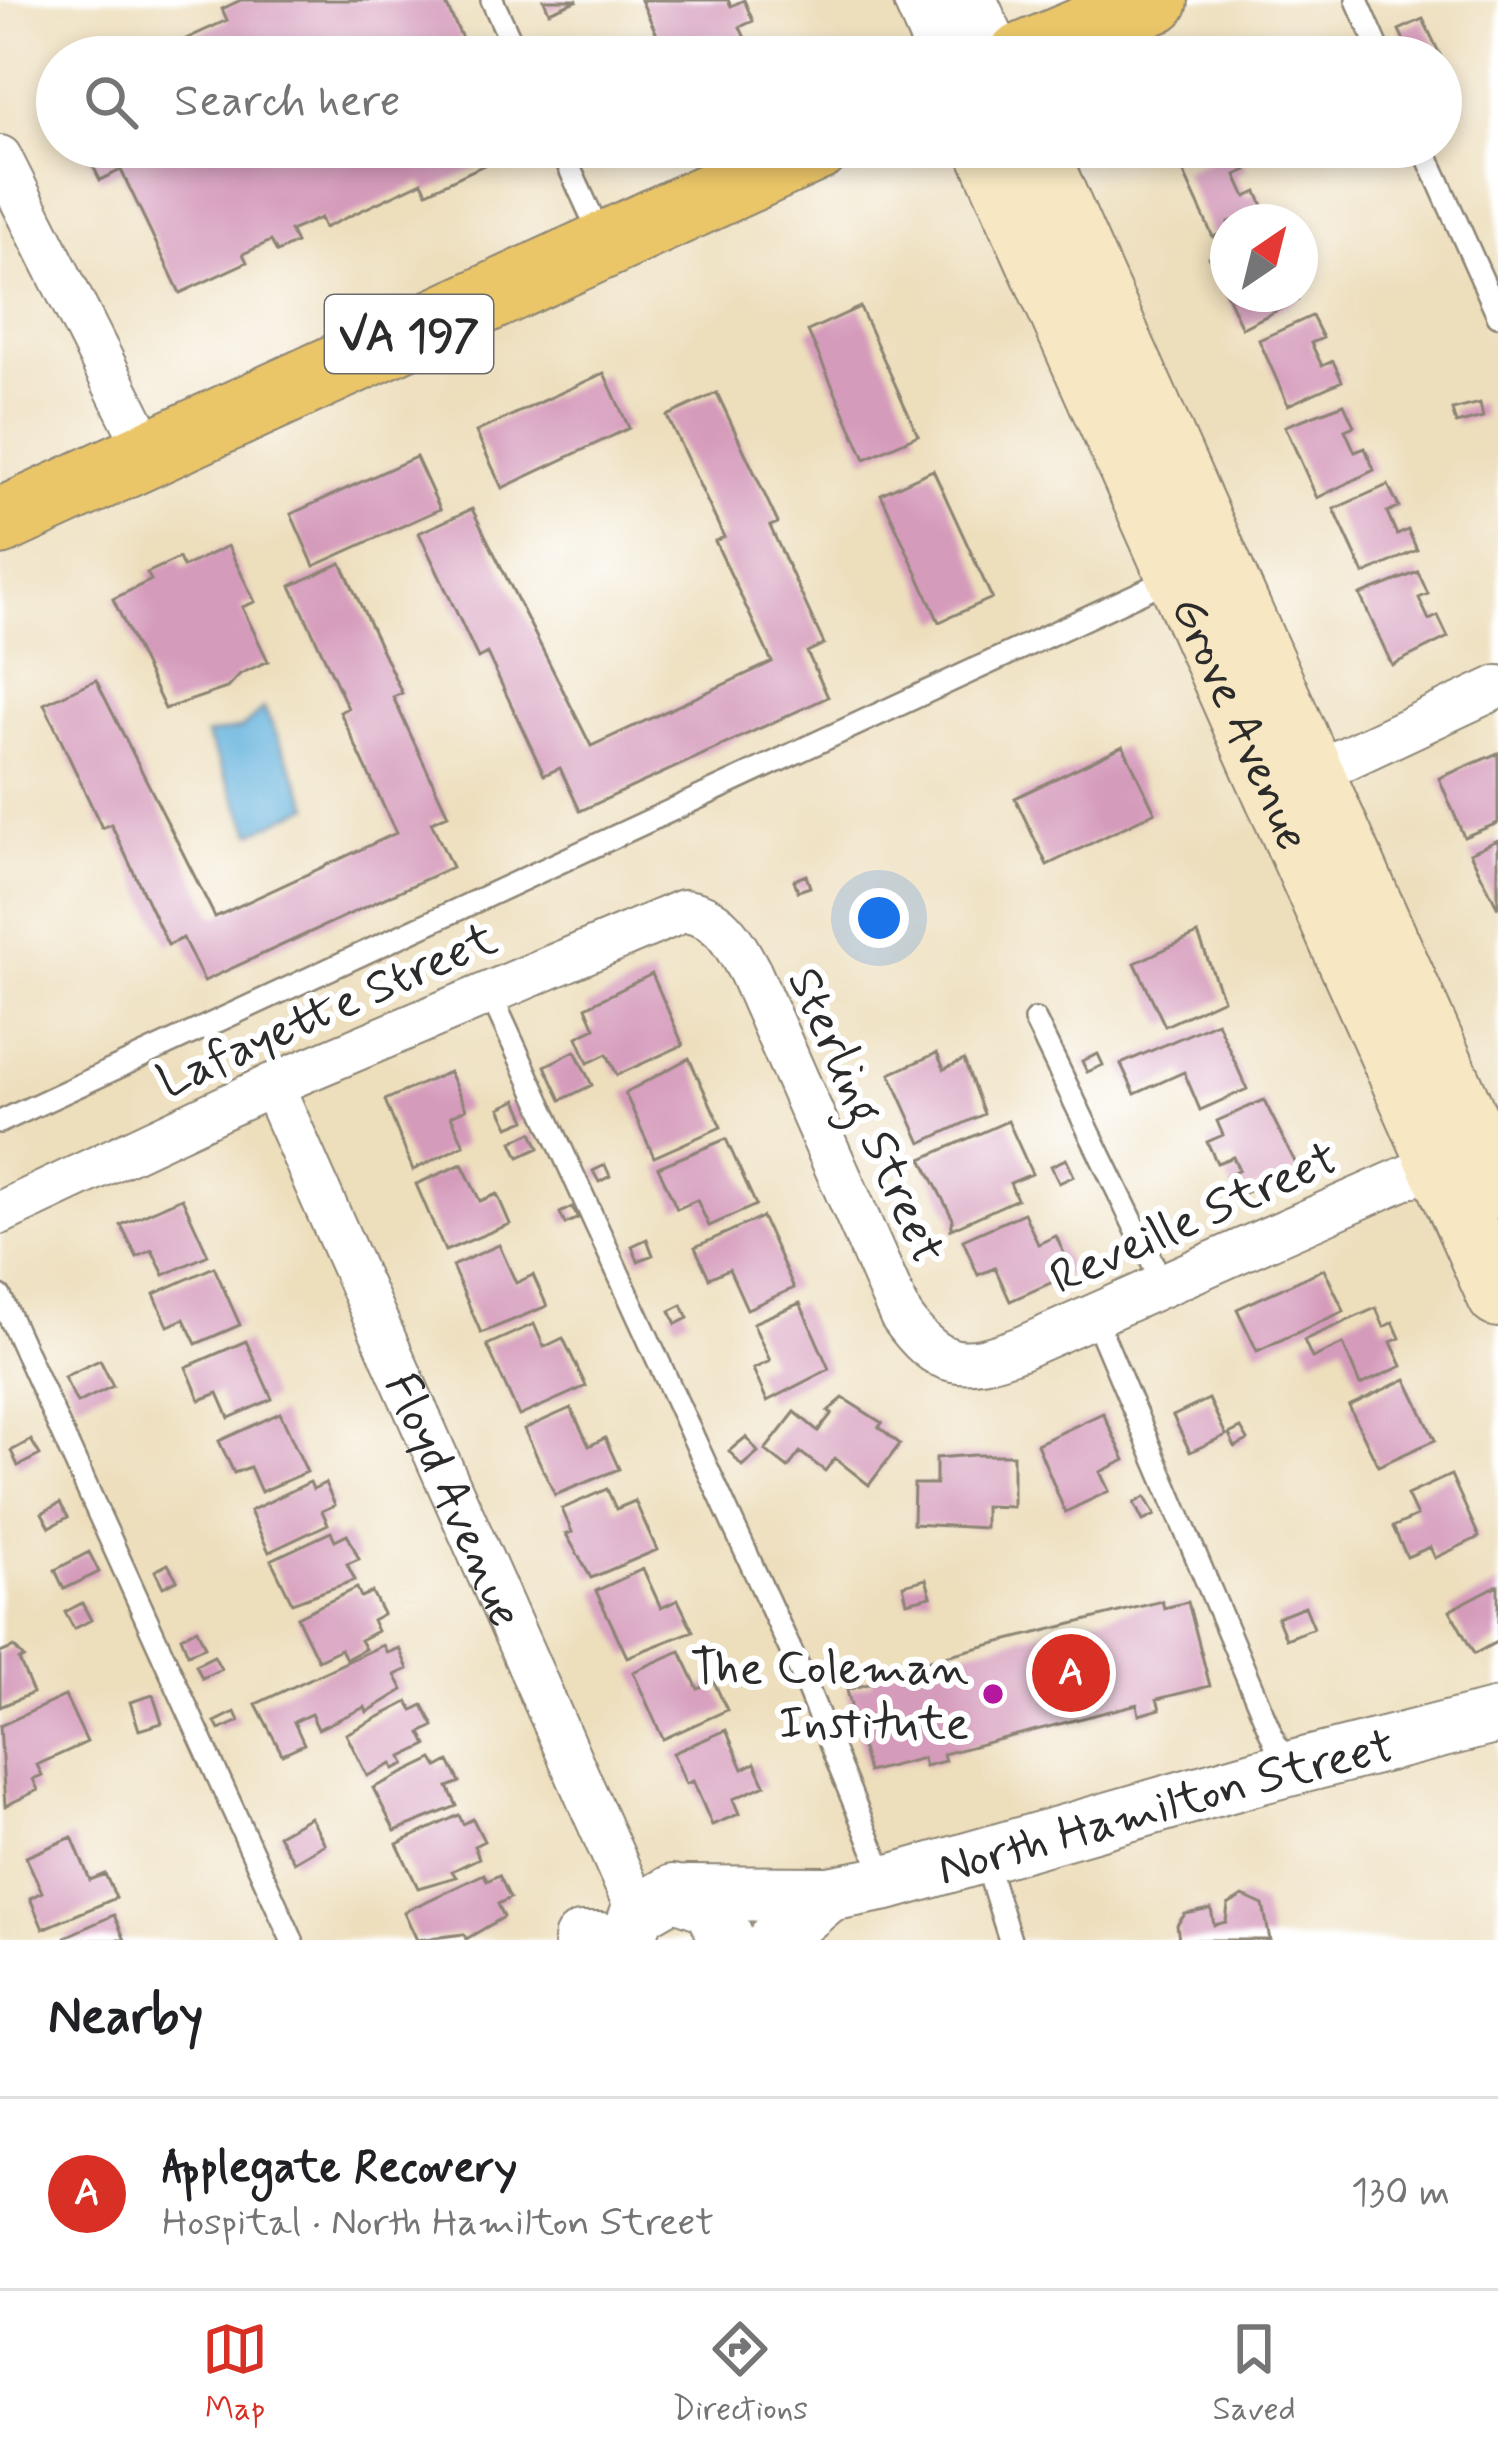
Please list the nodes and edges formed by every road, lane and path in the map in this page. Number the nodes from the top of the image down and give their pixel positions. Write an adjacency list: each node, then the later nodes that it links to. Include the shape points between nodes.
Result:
1 (491, 0): 6 (lane)
2 (921, 0): 7 (street)
3 (970, 0): 8 (street)
4 (1155, 0): 9 (main road)
5 (1357, 0): 10 (lane)
6 (508, 36)
7 (937, 36)
8 (986, 36)
9 (1070, 36)
10 (1373, 36)
11 (0, 157): 19 (street)
12 (570, 168): 17 (lane)
13 (772, 168): 17 (main road, VA 197)
14 (995, 168): 21 (main road, Grove Avenue)
15 (1044, 168): 23 (main road, Grove Avenue)
16 (1432, 168): 18 (lane)
17 (605, 245): 19 (main road, VA 197)
18 (1498, 315)
19 (148, 454): 20 (main road, VA 197)
20 (0, 522)
21 (1174, 577): 23 (main road, Grove Avenue); 28 (lane)
22 (1498, 687): 23 (street)
23 (1293, 783): 29 (main road, Grove Avenue)
24 (699, 913): 25 (street, Lafayette Street, via 670,914); 35 (street, Sterling Street, via 728,934 751,973 901,1316)
25 (489, 991): 27 (street, Lafayette Street); 39 (lane, via 802,1676)
26 (1035, 1020): 31 (lane)
27 (272, 1085): 30 (street, Lafayette Street); 42 (street, Floyd Avenue)
28 (0, 1122)
29 (1471, 1165): 31 (street, Reveille Street); 33 (main road, Grove Avenue)
30 (0, 1214)
31 (1163, 1285): 34 (street, Reveille Street)
32 (0, 1296): 43 (lane)
33 (1498, 1298)
34 (1094, 1315): 35 (street, Reveille Street, via 984,1362); 37 (lane)
35 (943, 1359)
36 (1498, 1716): 37 (street, North Hamilton Street)
37 (1287, 1771): 38 (street, North Hamilton Street)
38 (983, 1853): 39 (street, North Hamilton Street); 45 (lane)
39 (887, 1883): 40 (street, North Hamilton Street)
40 (830, 1894): 41 (street, North Hamilton Street); 41 (street, North Hamilton Street)
41 (730, 1929): 42 (street, via 658,1896)
42 (622, 1931): 44 (street)
43 (292, 1940)
44 (581, 1940)
45 (1010, 1940)

